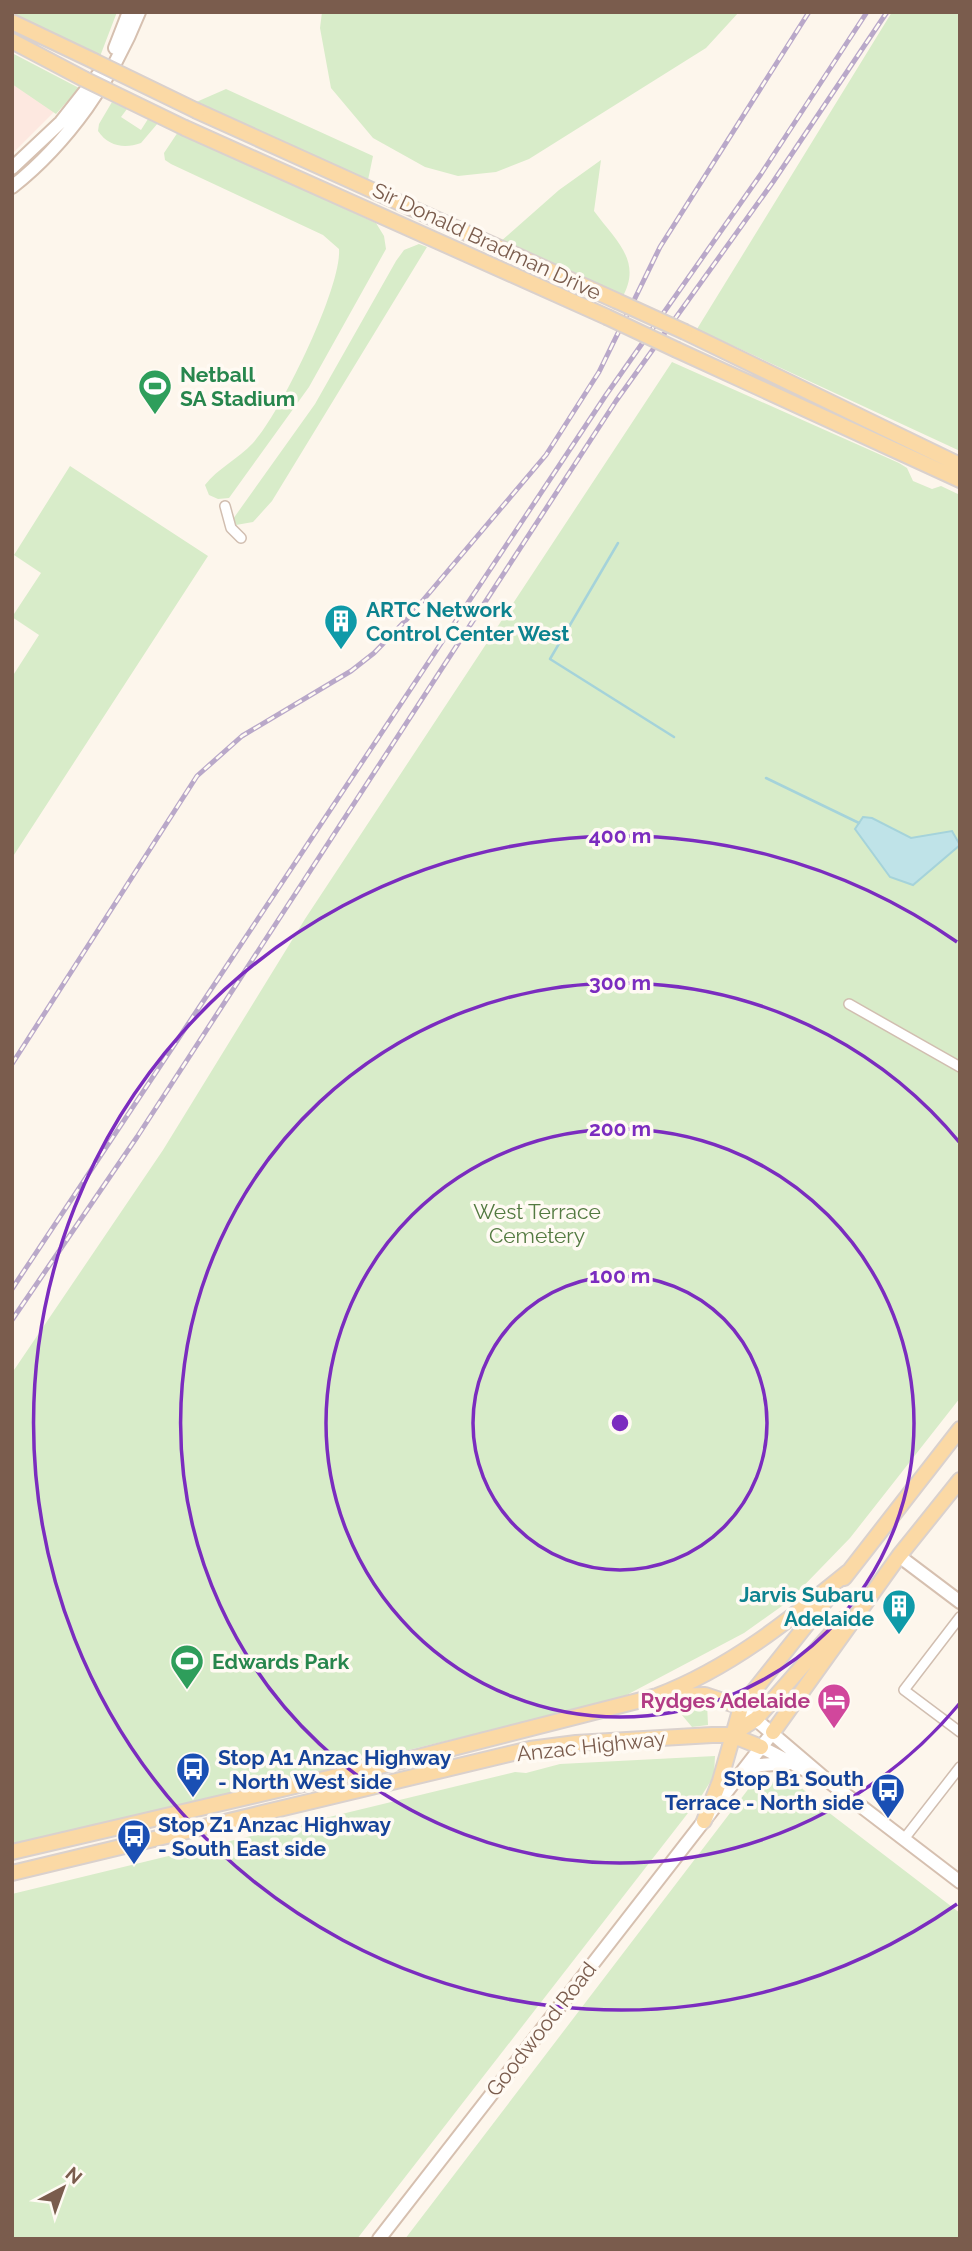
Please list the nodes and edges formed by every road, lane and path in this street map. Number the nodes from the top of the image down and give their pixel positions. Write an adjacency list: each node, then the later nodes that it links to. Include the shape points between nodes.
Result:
1 (129, 12): 5 (main road, via 111,55 80,100)
2 (139, 12): 6 (main road, via 118,59 87,106 51,153)
3 (12, 22): 7 (main road, Sir Donald Bradman Drive, bridge, via 685,332)
4 (12, 41): 8 (main road, Sir Donald Bradman Drive, bridge, via 185,128)
5 (12, 168)
6 (12, 187)
7 (960, 465)
8 (960, 480)
9 (225, 506): 10 (street, via 231,528)
10 (241, 538)
11 (849, 1004): 12 (street)
12 (960, 1067)
13 (960, 1429): 16 (main road)
14 (960, 1480): 15 (main road)
15 (899, 1556): 17 (main road); 21 (main road); 22 (main road)
16 (848, 1573): 19 (main road, via 745,1651); 20 (main road, Goodwood Road)
17 (960, 1602)
18 (960, 1617): 23 (street, via 904,1690)
19 (657, 1696): 20 (main road, via 705,1695); 32 (main road, Anzac Highway)
20 (741, 1707): 21 (main road); 24 (main road, Goodwood Road)
21 (756, 1719): 22 (main road); 24 (main road)
22 (773, 1732): 25 (main road, Goodwood Road); 29 (main road)
23 (960, 1732)
24 (731, 1735): 25 (main road, Anzac Highway); 30 (main road, Goodwood Road, via 720,1782); 33 (main road, Anzac Highway, via 530,1749)
25 (761, 1747): 26 (main road); 28 (main road, Goodwood Road)
26 (789, 1763): 28 (main road); 29 (main road)
27 (960, 1767): 31 (street)
28 (741, 1772): 30 (main road, Goodwood Road)
29 (828, 1781): 31 (main road)
30 (704, 1821): 35 (main road, Goodwood Road)
31 (904, 1839): 34 (main road)
32 (12, 1852)
33 (12, 1872)
34 (960, 1882)
35 (379, 2239)

